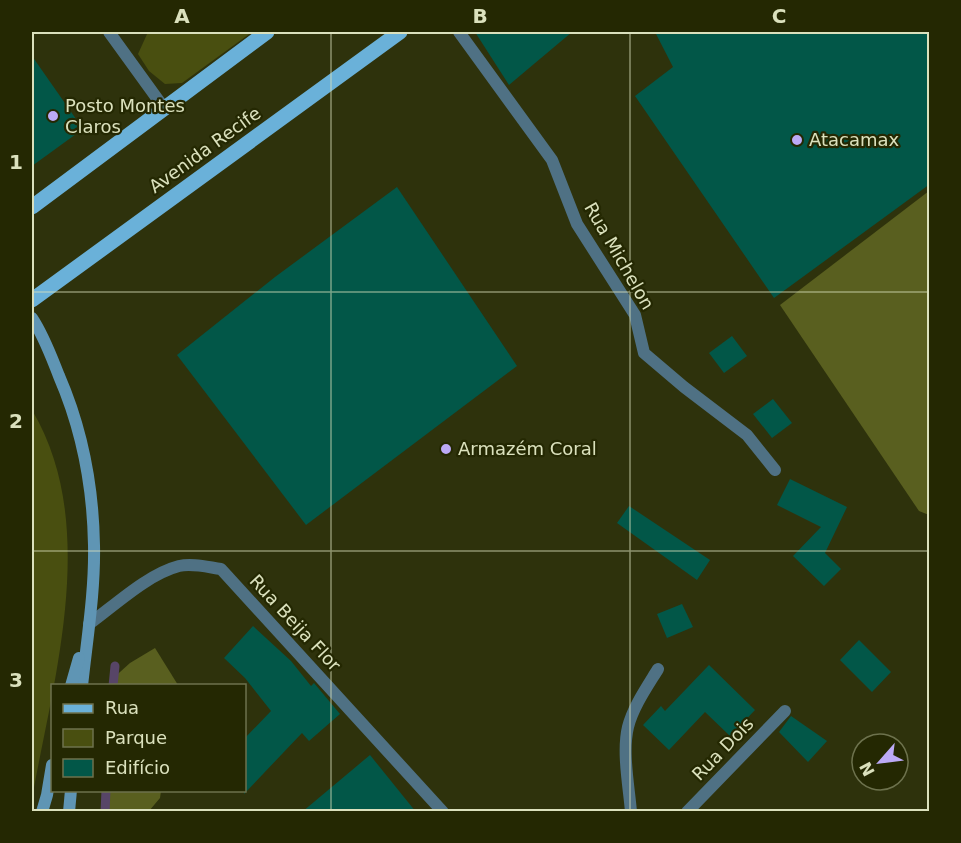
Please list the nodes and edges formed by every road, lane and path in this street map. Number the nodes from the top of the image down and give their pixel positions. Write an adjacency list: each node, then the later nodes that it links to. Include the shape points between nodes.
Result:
1 (109, 32): 5 (street)
2 (267, 32): 5 (main road)
3 (400, 32): 7 (main road, Avenida Recife)
4 (459, 32): 9 (street, Rua Michelon, via 552,160 577,224 635,315 644,353 747,435)
5 (164, 108): 6 (main road)
6 (32, 207)
7 (32, 300)
8 (32, 318): 10 (main road, via 70,400 92,496 94,547)
9 (775, 470)
10 (89, 624): 12 (main road); 13 (main road); 19 (street, Rua Beija Flor, via 165,572 180,566 221,569)
11 (658, 669): 20 (street, via 627,729)
12 (71, 684)
13 (82, 684)
14 (785, 711): 21 (street, Rua Dois)
15 (51, 771): 17 (main road)
16 (71, 792): 18 (main road)
17 (42, 812)
18 (69, 812)
19 (443, 812)
20 (631, 812)
21 (687, 812)

